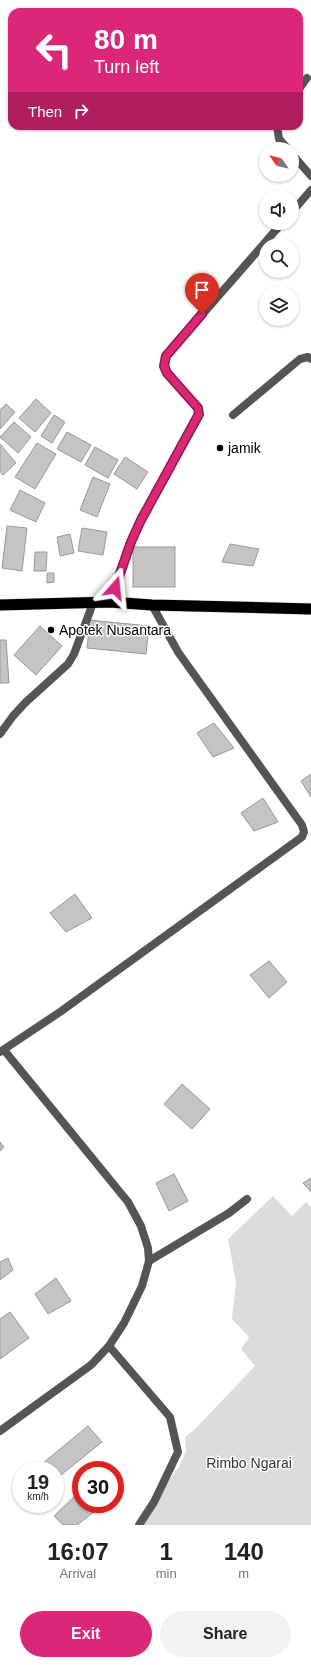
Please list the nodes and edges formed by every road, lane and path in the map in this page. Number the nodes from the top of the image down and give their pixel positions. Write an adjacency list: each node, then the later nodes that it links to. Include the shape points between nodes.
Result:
1 (306, 78): 2 (street)
2 (303, 83)
3 (278, 130): 4 (street)
4 (282, 142)
5 (299, 162): 6 (street)
6 (311, 176)
7 (311, 190): 8 (street)
8 (299, 204)
9 (276, 230): 12 (street, via 166,356 164,366 167,373 198,408 199,414 138,525)
10 (311, 359): 11 (street, via 308,357 300,360)
11 (233, 415)
12 (110, 602): 13 (highway); 15 (highway)
13 (93, 603): 14 (highway); 17 (street, via 68,664 17,711)
14 (0, 605)
15 (152, 606): 16 (highway); 19 (street, via 178,652 302,825)
16 (311, 610)
17 (0, 734)
18 (311, 832): 19 (street)
19 (302, 838): 20 (street)
20 (2, 1051): 22 (street, via 128,1202 141,1226 148,1248)
21 (247, 1199): 22 (street, via 229,1213)
22 (148, 1261): 23 (street, via 142,1286 124,1323)
23 (109, 1346): 24 (street, via 91,1366); 25 (street, via 170,1417 178,1452 154,1502)
24 (0, 1431)
25 (139, 1525)

